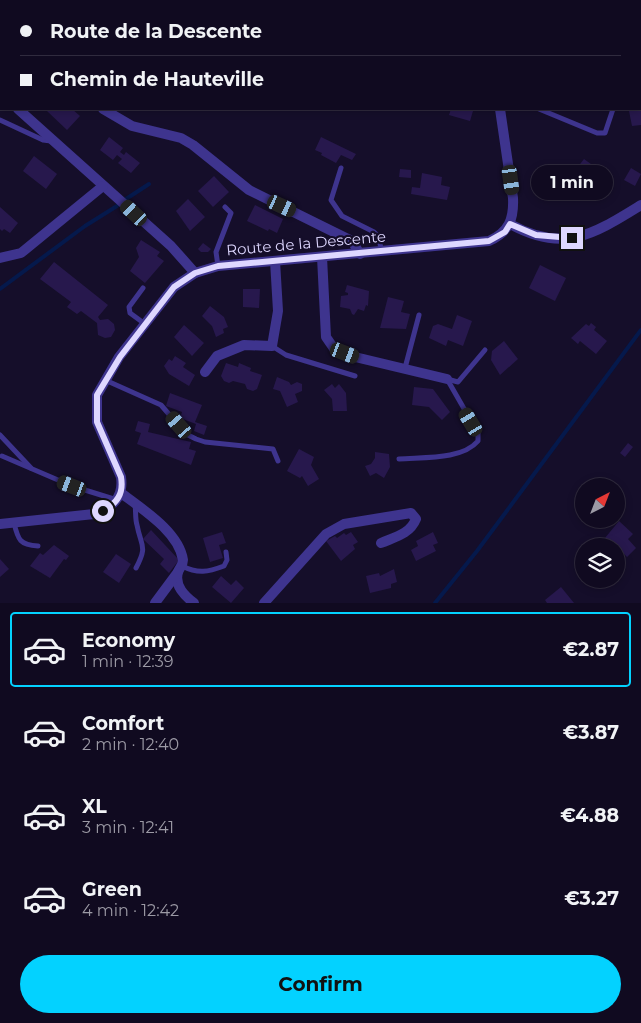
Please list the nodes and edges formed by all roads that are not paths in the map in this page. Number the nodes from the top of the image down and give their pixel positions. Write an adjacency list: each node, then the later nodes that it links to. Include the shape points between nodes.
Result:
1 (19, 110): 7 (street)
2 (105, 110): 14 (street, via 132,126 193,144 249,190 352,241)
3 (500, 110): 12 (street, via 513,198 514,212)
4 (541, 110): 5 (lane, via 597,133 605,133)
5 (613, 110)
6 (1, 122): 7 (lane)
7 (54, 142): 9 (street)
8 (341, 168): 13 (lane, via 331,200 342,216 378,236)
9 (103, 186): 16 (street, via 21,253); 19 (street)
10 (641, 205): 12 (street, via 602,229 572,238 536,235)
11 (225, 206): 18 (lane, via 231,213 216,252)
12 (510, 224): 13 (street, Route de la Descente, via 505,232 489,241)
13 (382, 252): 14 (street, Route de la Descente)
14 (360, 254): 15 (street, Route de la Descente)
15 (322, 257): 17 (street, Route de la Descente); 25 (street, via 326,337 336,350)
16 (0, 258)
17 (275, 261): 18 (street, Route de la Descente); 23 (street, via 278,311)
18 (218, 266): 19 (street, Route de la Descente)
19 (195, 273): 22 (street, Route de la Descente, via 174,287)
20 (143, 288): 22 (lane, via 129,307 130,313)
21 (419, 315): 25 (lane)
22 (145, 324): 29 (street, Route de la Descente)
23 (272, 346): 26 (street, via 244,344 217,356); 27 (lane, via 286,354)
24 (485, 350): 28 (lane, via 458,382)
25 (405, 368): 28 (street)
26 (204, 372)
27 (355, 376)
28 (446, 379): 32 (lane, via 478,434 478,441 472,448 457,453)
29 (104, 380): 33 (lane, via 160,405 186,434 205,442 273,449); 35 (street, Route de la Descente, via 97,395 97,422 121,477)
30 (0, 435): 34 (lane)
31 (2, 456): 34 (lane)
32 (400, 459)
33 (278, 461)
34 (33, 471): 35 (lane)
35 (119, 497): 36 (street); 37 (street, via 111,506 94,514)
36 (135, 504): 42 (lane, via 137,526 144,545); 43 (street, via 160,523 172,538 183,556)
37 (14, 522): 38 (street); 40 (lane, via 17,538 26,546)
38 (0, 524)
39 (381, 542): 46 (street, via 404,534 416,519 411,513 344,524 326,534)
40 (38, 546)
41 (226, 552): 43 (lane, via 224,566 207,572)
42 (136, 568)
43 (180, 569): 44 (street); 45 (street, via 183,595)
44 (155, 603)
45 (194, 603)
46 (264, 603)

